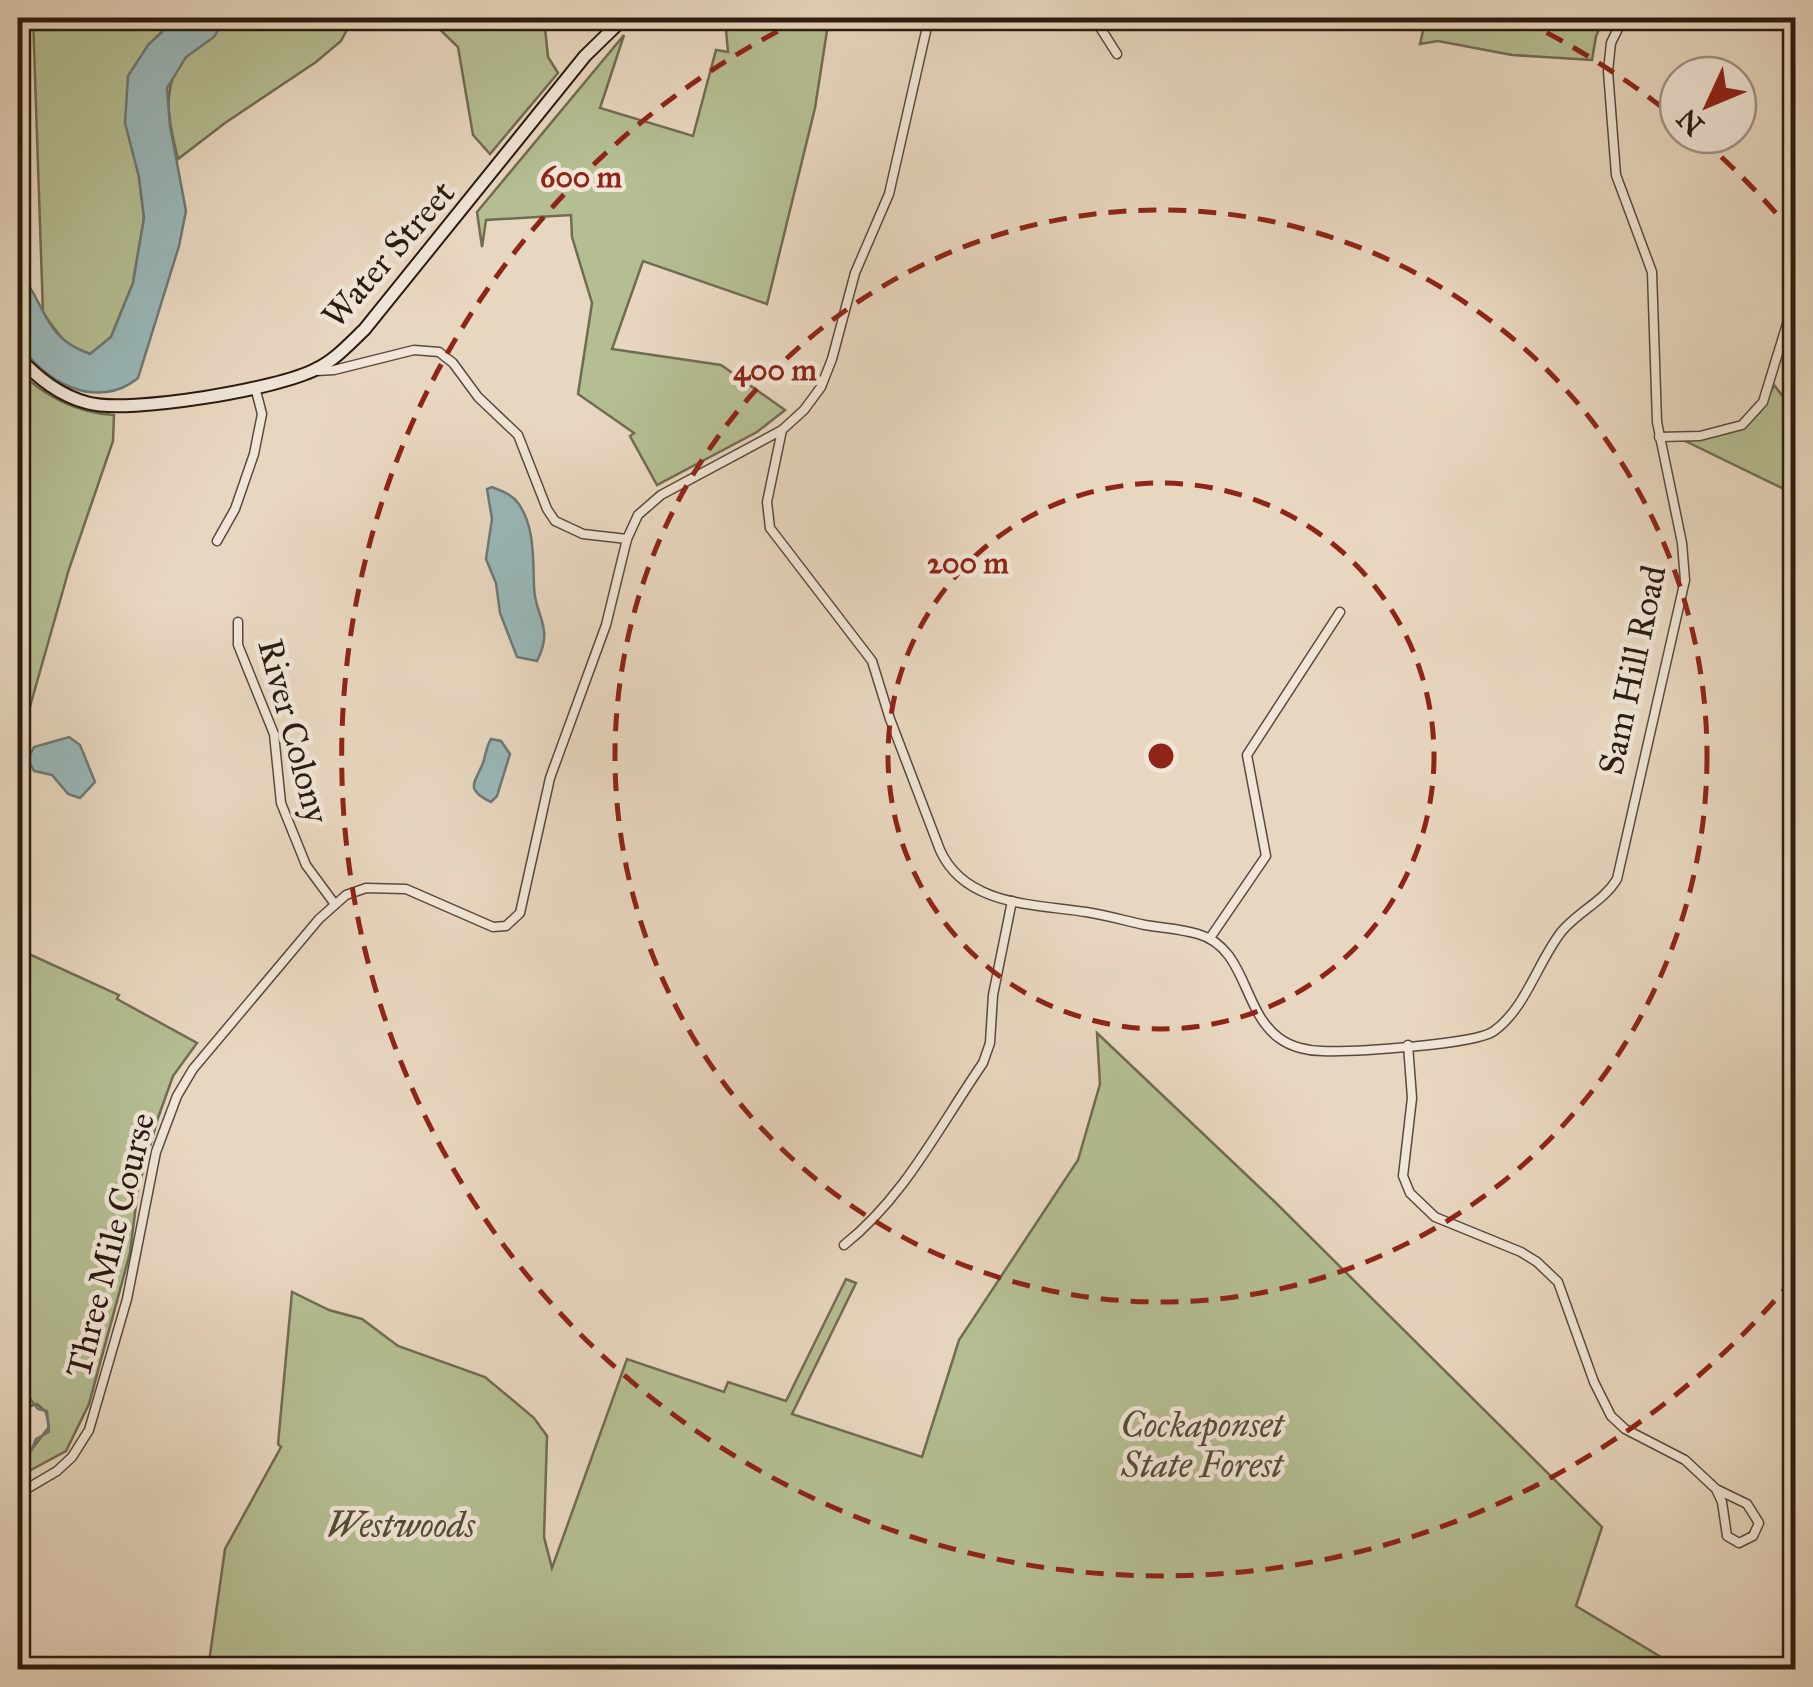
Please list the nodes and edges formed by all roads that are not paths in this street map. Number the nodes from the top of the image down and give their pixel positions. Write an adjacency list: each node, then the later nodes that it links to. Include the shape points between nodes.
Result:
1 (624, 18): 8 (main road, Water Street, via 585,56 364,330)
2 (929, 18): 10 (street, via 889,194 854,273 828,370 804,410)
3 (1094, 18): 5 (street)
4 (1623, 18): 11 (street, Sam Hill Road, via 1612,43 1608,103 1618,182 1652,272)
5 (1117, 54)
6 (1788, 275): 11 (street, via 1794,301 1763,402 1742,425)
7 (18, 357): 9 (main road, Water Street, via 59,392 92,404 140,406)
8 (312, 372): 9 (main road, Water Street); 12 (street, via 414,350 440,352 518,435 555,521 576,532)
9 (255, 387): 13 (street, via 262,414 254,454)
10 (782, 430): 12 (street, via 651,502); 16 (street, via 766,502 770,528 872,661 946,862 968,884)
11 (1658, 437): 19 (street, Sam Hill Road, via 1685,580 1617,879 1560,933 1496,1030 1481,1038)
12 (627, 539): 17 (street, via 606,626 550,778 516,917 493,927 394,887 356,890)
13 (216, 541)
14 (1340, 612): 18 (street, via 1247,754 1266,856)
15 (238, 622): 17 (street, River Colony, via 238,645 274,734 280,803 306,864)
16 (1012, 901): 18 (street); 20 (street, via 984,1063 898,1192)
17 (334, 903): 22 (street, Three Mile Course, via 177,1096 156,1152 127,1299 88,1430 57,1471)
18 (1210, 938): 19 (street, Sam Hill Road, via 1236,964 1255,1010 1280,1039 1321,1051)
19 (1408, 1045): 21 (street, via 1412,1098 1403,1176 1410,1193 1436,1217 1522,1252 1546,1269 1558,1282 1611,1416 1685,1460)
20 (844, 1245)
21 (1716, 1489): 21 (street, via 1755,1514 1758,1528 1750,1538 1726,1536)
22 (18, 1494)

